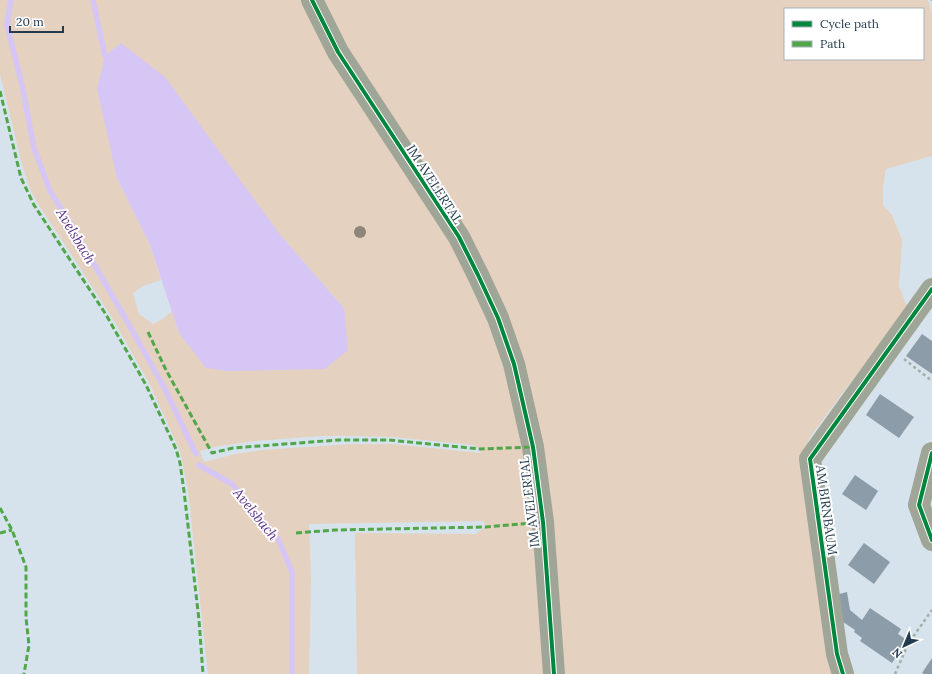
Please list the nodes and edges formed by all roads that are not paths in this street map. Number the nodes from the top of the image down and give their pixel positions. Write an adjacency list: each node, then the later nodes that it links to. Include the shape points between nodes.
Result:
1 (312, 0): 5 (street, IM AVELERTAL, via 338,52 459,237 498,318 514,364 533,447 543,522)
2 (932, 289): 6 (street, AM BIRNBAUM, via 810,459 837,654)
3 (932, 452): 4 (street, via 919,505)
4 (932, 540)
5 (554, 674)
6 (843, 674)

